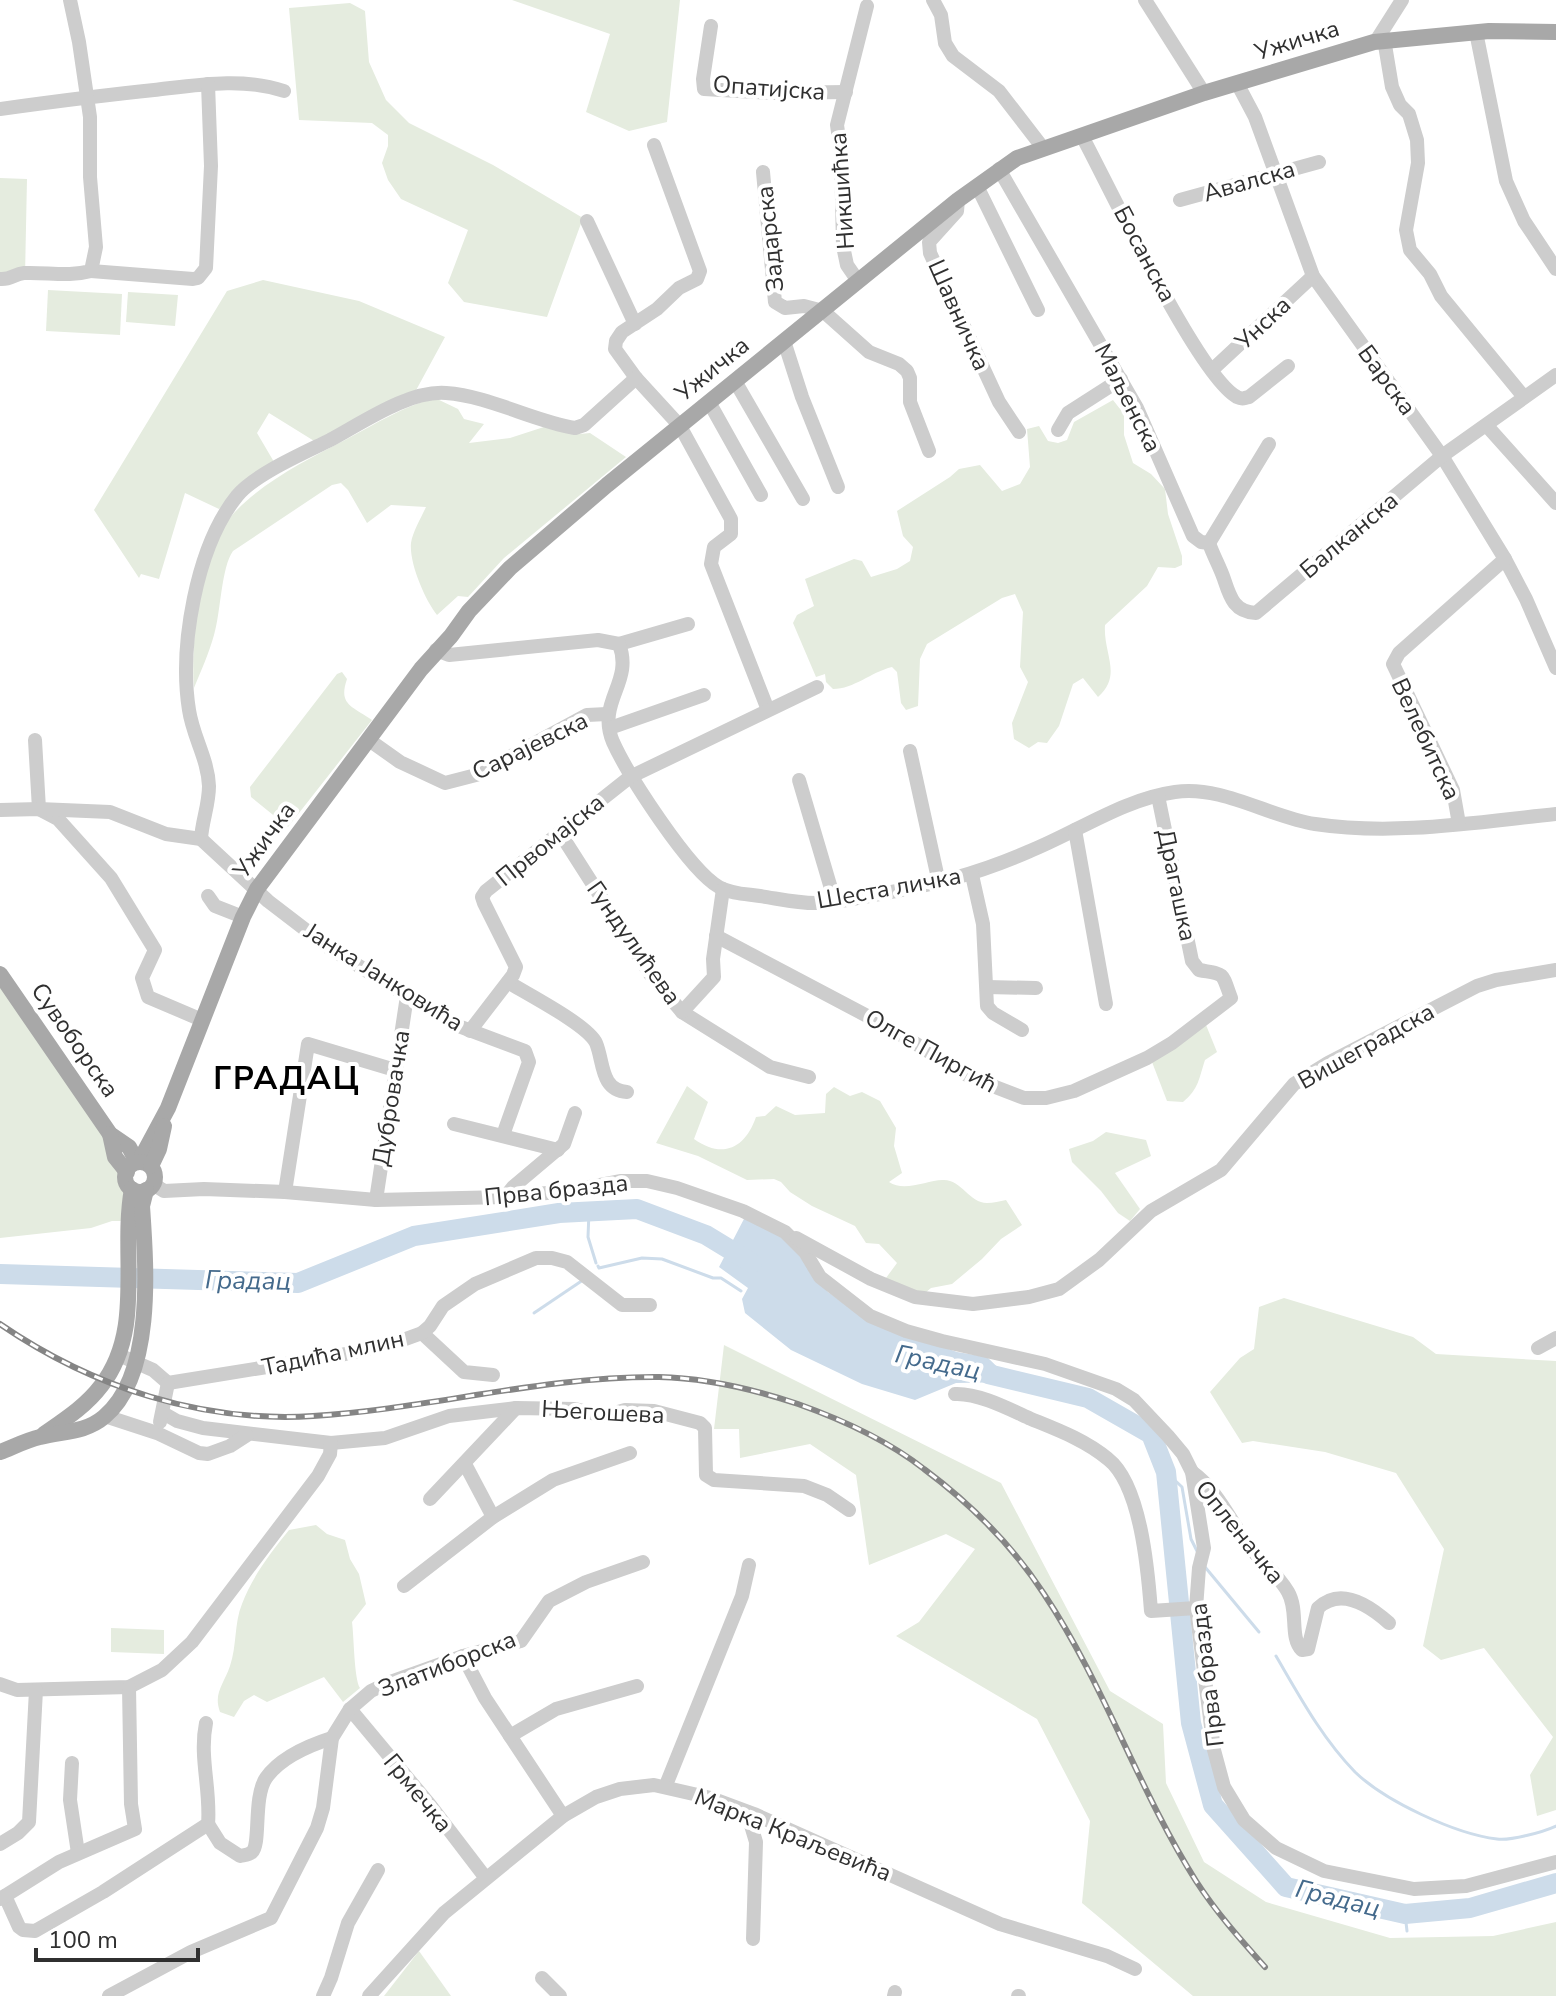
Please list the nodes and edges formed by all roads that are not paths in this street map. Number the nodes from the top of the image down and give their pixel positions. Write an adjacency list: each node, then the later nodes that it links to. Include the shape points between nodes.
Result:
1 (70, 0): 15 (street)
2 (933, 0): 19 (street, via 953,56 999,91)
3 (1145, 0): 14 (street)
4 (1402, 0): 9 (street)
5 (867, 6): 13 (street, Никшићка)
6 (711, 26): 13 (street, Опатијска, via 704,89)
7 (1476, 32): 8 (main road, Ужичка); 9 (main road, Ужичка); 28 (street, via 1506,181 1519,212)
8 (1556, 32)
9 (1380, 40): 10 (main road, Ужичка); 43 (street, via 1392,87 1417,140 1406,230 1410,250)
10 (1237, 83): 14 (main road, Ужичка); 23 (street, Барска)
11 (208, 84): 12 (street, via 246,83); 15 (street); 29 (street, via 206,268 193,279)
12 (284, 91)
13 (846, 92): 32 (street, Никшићка, via 837,125 842,234 847,265)
14 (1204, 93): 17 (main road, Ужичка)
15 (87, 97): 16 (street); 29 (street, via 96,247)
16 (0, 109)
17 (1082, 136): 19 (main road, Ужичка); 38 (street, Босанска)
18 (654, 145): 35 (street, via 700,271 697,279)
19 (1043, 148): 21 (main road, Ужичка)
20 (1319, 162): 23 (street, Авалска)
21 (999, 169): 24 (main road, Ужичка); 41 (street, Маљенска)
22 (763, 172): 34 (street, Задарска, via 775,302 785,308)
23 (1275, 173): 26 (street, Авалска); 30 (street, Барска)
24 (977, 186): 25 (main road, Ужичка); 33 (street)
25 (958, 200): 32 (main road, Ужичка); 48 (street, Шавничка, via 957,211 929,242 930,253 999,402)
26 (1180, 200)
27 (587, 221): 35 (street)
28 (1556, 269)
29 (91, 271): 31 (street, via 21,273)
30 (1313, 276): 38 (street, Унска); 51 (street, Барска)
31 (0, 279)
32 (858, 281): 34 (main road, Ужичка)
33 (1038, 310)
34 (823, 311): 36 (main road, Ужичка); 50 (street, via 869,352 907,371 910,402)
35 (635, 324): 40 (street, via 622,332 615,349)
36 (784, 341): 42 (main road, Ужичка); 52 (street)
37 (1288, 366): 38 (street, Босанска, via 1243,398)
38 (1212, 370)
39 (1556, 375): 43 (street, Балканска)
40 (636, 378): 45 (street); 76 (street, via 575,428 469,397 415,396 277,467 238,494 204,561 187,655 188,709 209,785)
41 (1121, 379): 47 (street, via 1068,413); 56 (street, Маљенска, via 1193,536)
42 (735, 381): 44 (main road, Ужичка); 54 (street)
43 (1524, 397): 46 (street, Балканска)
44 (709, 402): 45 (main road, Ужичка); 53 (street)
45 (680, 426): 61 (main road, Ужичка, via 510,568); 65 (street, via 731,519 731,534 714,547 711,564)
46 (1487, 426): 51 (street, Балканска); 55 (street)
47 (1058, 430)
48 (1019, 432)
49 (1269, 444): 56 (street)
50 (929, 451)
51 (1442, 456): 57 (street, Барска); 58 (street, Балканска)
52 (838, 487)
53 (761, 495)
54 (803, 499)
55 (1556, 503)
56 (1209, 543): 58 (street, Маљенска, via 1235,605)
57 (1505, 559): 62 (street, Барска); 77 (street, Велебитска, via 1393,664 1453,790)
58 (1256, 613)
59 (688, 624): 60 (street)
60 (619, 644): 61 (street, via 598,640 449,655); 66 (street, via 623,670)
61 (436, 650): 68 (main road, Ужичка)
62 (1556, 668)
63 (817, 687): 65 (street, Првомајска)
64 (704, 695): 66 (street, Сарајевска)
65 (768, 710): 70 (street, Првомајска)
66 (608, 721): 68 (street, Сарајевска, via 587,715 476,775 445,783); 70 (street)
67 (35, 740): 73 (street)
68 (369, 740): 84 (main road, Ужичка)
69 (910, 751): 83 (street)
70 (630, 777): 80 (street, Првомајска); 85 (street, via 695,865)
71 (799, 780): 87 (street)
72 (1158, 796): 77 (street, Шеста личка, via 1209,792 1317,824); 79 (street, Шеста личка); 96 (street, Драгашка, via 1192,961 1199,970 1218,971)
73 (39, 809): 74 (street); 81 (street, via 110,812 166,834); 99 (street, via 58,819 111,878 151,941 155,950 142,978 148,997)
74 (0, 810)
75 (1556, 814): 77 (street, Шеста личка)
76 (202, 822): 78 (street); 81 (street)
77 (1459, 824)
78 (218, 827)
79 (1075, 830): 82 (street, Шеста личка); 97 (street)
80 (560, 833): 92 (street, Првомајска, via 482,897 516,967); 98 (street, Гундулићева, via 650,974)
81 (201, 839): 84 (street, Јанка Јанковића)
82 (972, 875): 83 (street, Шеста личка); 93 (street, via 983,924)
83 (939, 883): 87 (street, Шеста личка)
84 (257, 889): 88 (main road, Ужичка); 95 (street, Јанка Јанковића, via 328,947)
85 (723, 889): 87 (street, Шеста личка, via 807,903); 89 (street)
86 (208, 896): 88 (street, via 215,906)
87 (835, 902)
88 (243, 917): 99 (main road, Ужичка)
89 (716, 936): 96 (street, Олге Пиргић, via 972,1078 1024,1098 1074,1091 1147,1058); 98 (street, via 713,981)
90 (1556, 970): 114 (street, Вишеградска, via 1477,986 1294,1084 1221,1170 1151,1211 1059,1289 973,1304 915,1297)
91 (0, 974): 109 (main road, Сувоборска, via 110,1134 115,1157)
92 (508, 982): 101 (street); 104 (street, via 583,1028 596,1042 607,1080)
93 (987, 987): 94 (street); 100 (street, via 989,1010)
94 (1036, 988)
95 (407, 996): 101 (street, Јанка Јанковића); 102 (street, Дубровачка)
96 (1231, 998)
97 (1106, 1004)
98 (682, 1012): 103 (street, Гундулићева, via 770,1067)
99 (202, 1020): 109 (main road, Ужичка, via 168,1108 159,1149)
100 (1022, 1030)
101 (470, 1031): 107 (street, Јанка Јанковића, via 528,1056)
102 (395, 1070): 110 (street, via 308,1044); 112 (street, Дубровачка)
103 (809, 1077)
104 (627, 1092)
105 (575, 1113): 108 (street)
106 (454, 1124): 107 (street)
107 (503, 1135): 108 (street)
108 (558, 1150): 111 (street)
109 (142, 1175): 110 (street, Прва бразда, via 164,1191); 113 (main road, Ужичка)
110 (285, 1192): 112 (street, Прва бразда)
111 (505, 1197): 112 (street, Прва бразда); 114 (street, Прва бразда, via 647,1181 743,1211)
112 (376, 1200)
113 (136, 1224): 119 (main road); 120 (main road, via 145,1306)
114 (785, 1232): 134 (street, Прва бразда, via 820,1277 870,1316 1116,1389 1168,1436)
115 (650, 1305): 116 (street, Тадића млин, via 622,1305 567,1262 536,1258 475,1284 443,1306)
116 (422, 1333): 121 (street, via 464,1372); 122 (street, Тадића млин, via 341,1355)
117 (1556, 1338): 118 (street)
118 (1538, 1348)
119 (119, 1355): 120 (street); 129 (main road, via 81,1408)
120 (137, 1362): 122 (street); 126 (main road)
121 (493, 1375)
122 (168, 1383): 125 (street)
123 (955, 1394): 143 (street, via 1005,1407 1076,1437 1111,1461 1129,1490 1143,1541 1151,1611)
124 (516, 1408): 130 (street, Његошева, via 449,1416 385,1438); 133 (street); 137 (street, Његошева, via 679,1416 705,1428 706,1475 714,1480 804,1486)
125 (163, 1413): 127 (street); 128 (street, Његошева, via 203,1428)
126 (105, 1416): 127 (street); 129 (main road, via 74,1432)
127 (157, 1433): 128 (street, via 208,1454)
128 (247, 1435): 130 (street, Његошева)
129 (42, 1436): 131 (main road)
130 (331, 1443): 148 (street, via 318,1476 192,1642 162,1670)
131 (0, 1452)
132 (630, 1453): 139 (street, via 553,1480)
133 (465, 1464): 135 (street); 139 (street)
134 (1192, 1472): 136 (street, Опленачка); 138 (street, Прва бразда)
135 (430, 1499)
136 (1220, 1503): 138 (street); 144 (street, Опленачка, via 1289,1593 1295,1639 1302,1650 1308,1649 1318,1608 1332,1599 1358,1600)
137 (849, 1510)
138 (1197, 1512): 143 (street, Прва бразда, via 1203,1553)
139 (493, 1517): 142 (street)
140 (643, 1562): 145 (street, Златиборска, via 549,1601 521,1641)
141 (749, 1565): 155 (street, via 742,1596)
142 (404, 1586)
143 (1192, 1608): 161 (street, Прва бразда, via 1224,1787 1244,1820 1276,1848 1324,1871 1414,1889 1466,1886)
144 (1389, 1623)
145 (463, 1656): 150 (street, Златиборска, via 390,1682); 152 (street)
146 (0, 1684): 149 (street)
147 (637, 1686): 152 (street, via 556,1709)
148 (129, 1687): 149 (street); 160 (street, via 135,1829)
149 (36, 1690): 159 (street, via 30,1816 24,1829)
150 (350, 1709): 153 (street, Златиборска); 163 (street, Грмечка)
151 (206, 1723): 158 (street)
152 (510, 1736): 157 (street)
153 (332, 1738): 158 (street, via 290,1758 265,1780 256,1811 256,1845 250,1853 240,1856 227,1850); 168 (street, Златиборска, via 322,1815 271,1918 191,1952)
154 (72, 1763): 160 (street, via 70,1808)
155 (666, 1785): 156 (street, Марка Краљевића); 157 (street, Марка Краљевића, via 620,1789)
156 (747, 1812): 165 (street, via 756,1842); 166 (street, Марка Краљевића, via 1000,1924)
157 (563, 1816): 163 (street, Марка Краљевића)
158 (208, 1824): 164 (street, via 35,1931 19,1927)
159 (0, 1844)
160 (78, 1853): 164 (street)
161 (1556, 1862)
162 (378, 1870): 169 (street, via 348,1923)
163 (485, 1877): 170 (street, Марка Краљевића, via 424,1933)
164 (2, 1897)
165 (753, 1939)
166 (1135, 1969)
167 (542, 1978): 171 (street)
168 (109, 1996)
169 (323, 1996)
170 (369, 1996)
171 (560, 1996)

